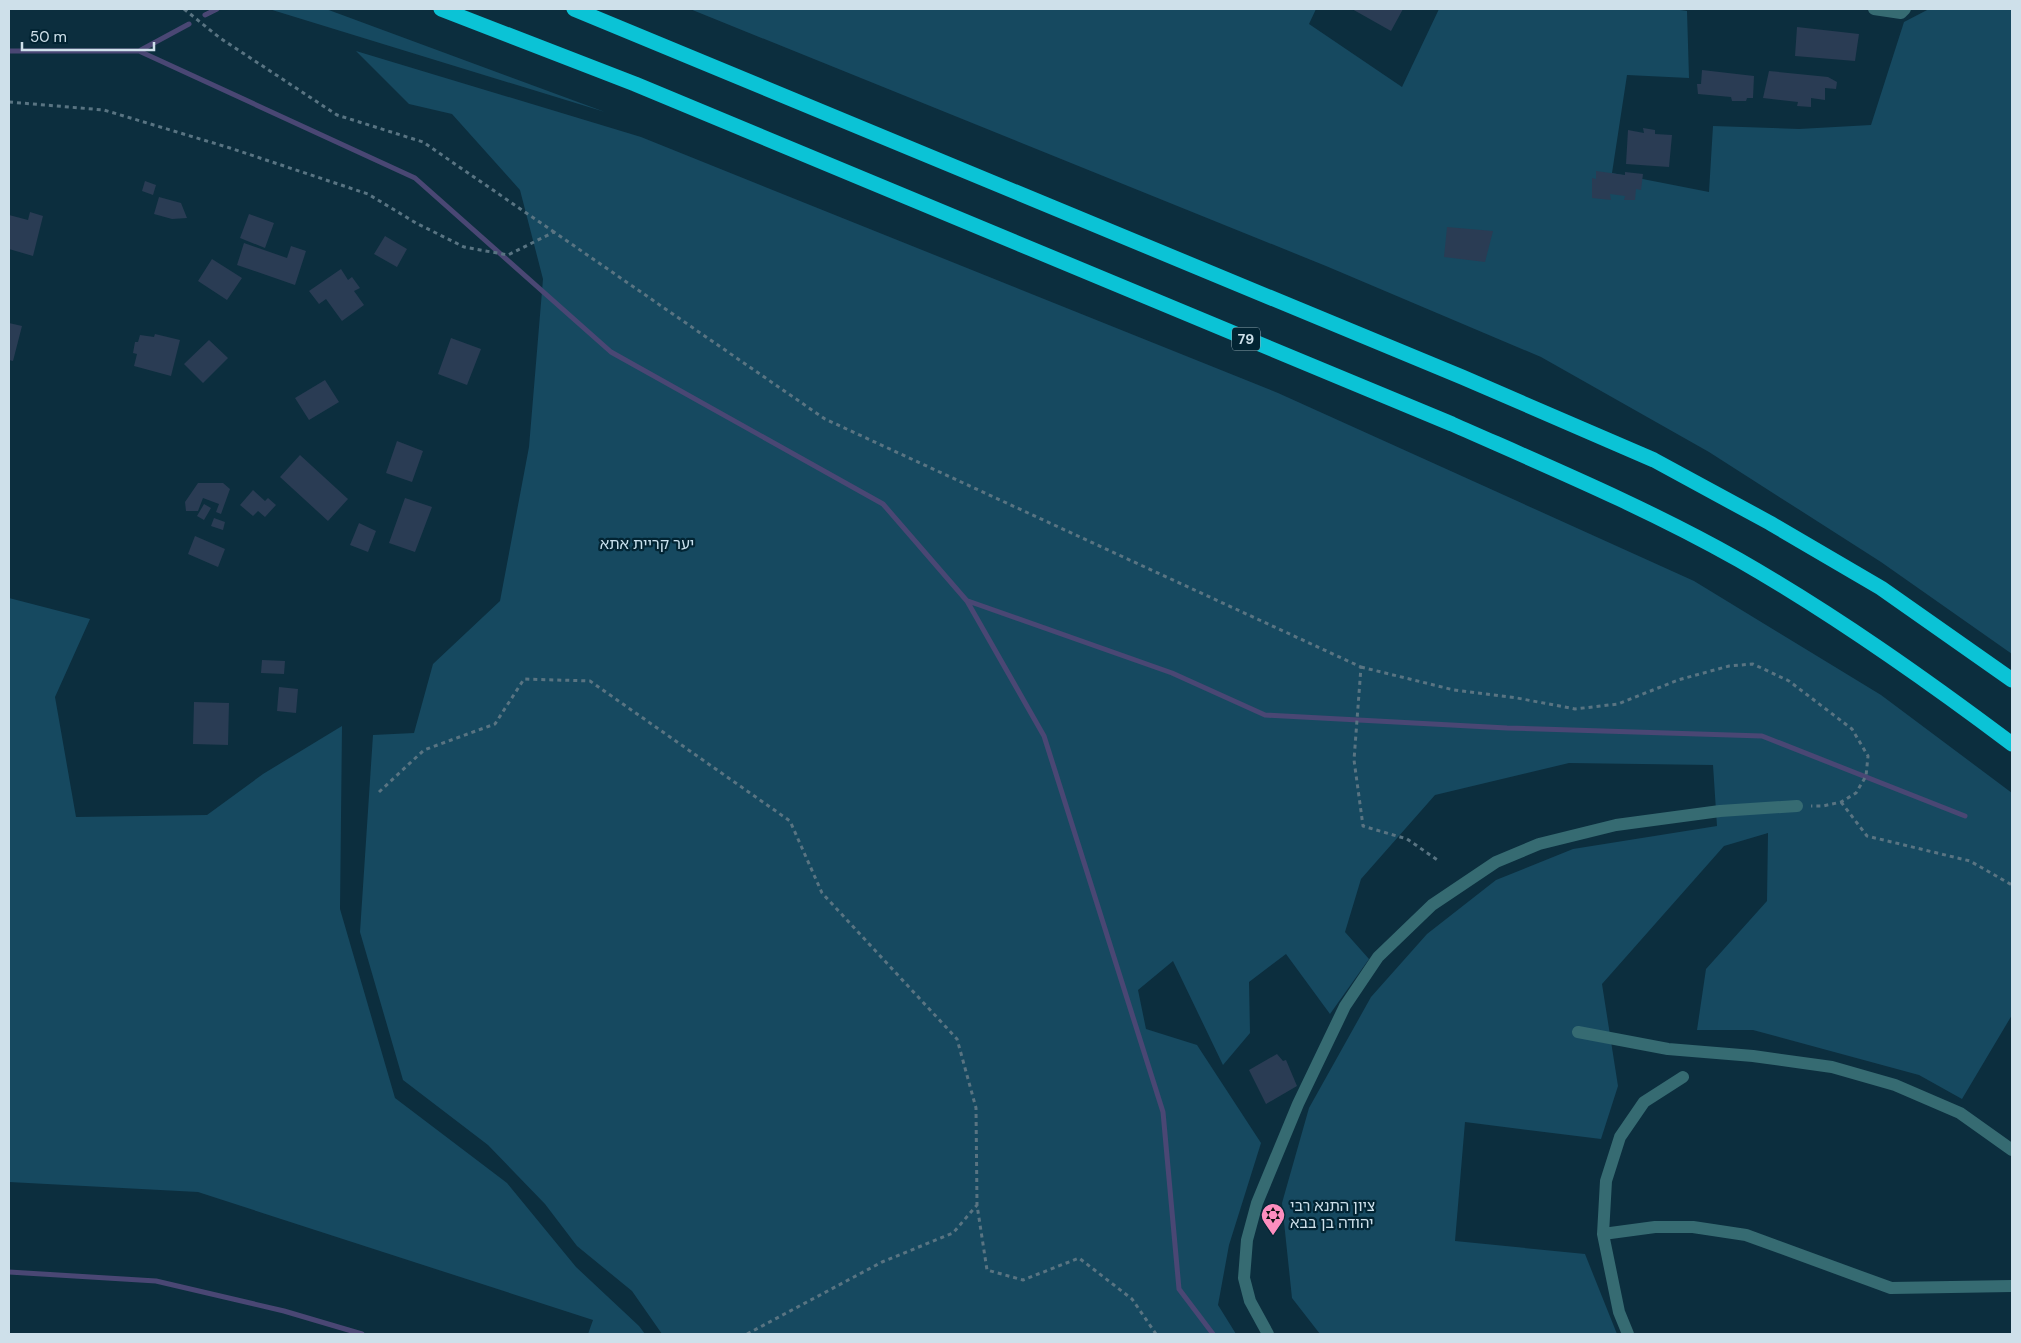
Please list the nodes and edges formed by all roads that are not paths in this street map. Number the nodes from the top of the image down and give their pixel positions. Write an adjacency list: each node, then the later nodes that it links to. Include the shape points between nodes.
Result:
1 (441, 9): 6 (highway, 79, via 635,84 1452,424 1586,483 1696,537 1819,608)
2 (574, 9): 5 (highway, via 1435,365 1654,460 1881,588)
3 (1874, 9): 4 (street, via 1900,13)
4 (1905, 9)
5 (2012, 680)
6 (2012, 744)
7 (1797, 806): 13 (street, via 1720,811 1616,825 1539,844 1496,862 1432,905 1378,957 1345,1006 1298,1104 1257,1203 1248,1240 1244,1278 1250,1301)
8 (1578, 1032): 10 (street, via 1668,1049 1832,1067 1895,1085 1960,1112)
9 (1683, 1077): 11 (street, via 1644,1102 1620,1137 1606,1181)
10 (2012, 1150)
11 (1603, 1234): 12 (street, via 1655,1227 1694,1227 1746,1235 1891,1288); 14 (street, via 1619,1312)
12 (2012, 1286)
13 (1268, 1334)
14 (1628, 1334)

